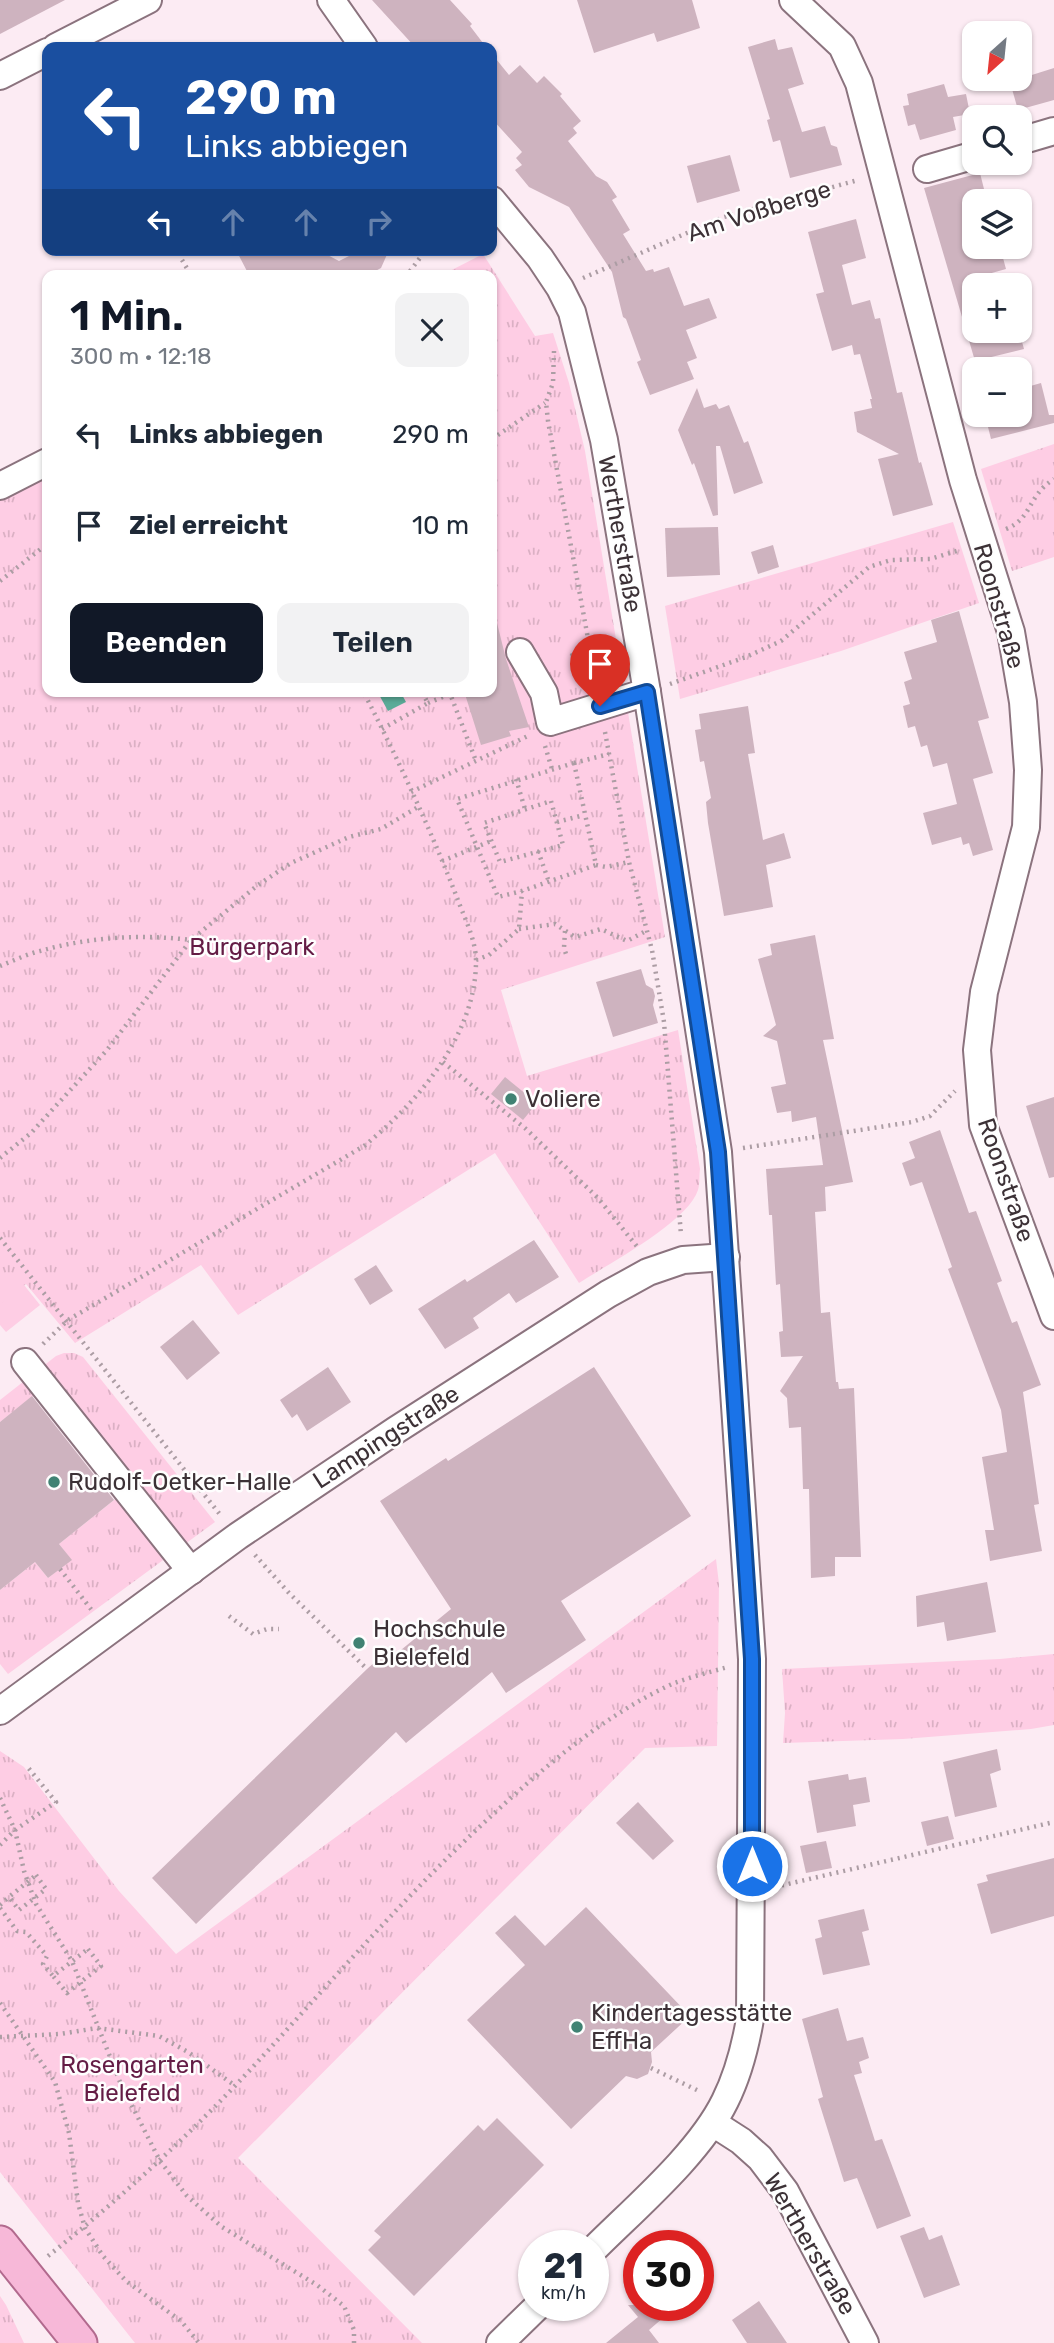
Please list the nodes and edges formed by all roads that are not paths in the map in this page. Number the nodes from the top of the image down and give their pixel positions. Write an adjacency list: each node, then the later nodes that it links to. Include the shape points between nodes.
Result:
1 (148, 0): 4 (street)
2 (331, 0): 5 (street)
3 (793, 0): 18 (street, Roonstraße, via 842,46 859,83 959,467 1011,632 1023,702 1026,827 984,992 977,1050 983,1125)
4 (66, 42)
5 (360, 42)
6 (42, 55): 7 (street)
7 (0, 76)
8 (1054, 131): 9 (street)
9 (1032, 137)
10 (962, 159): 11 (street)
11 (927, 169)
12 (497, 206): 16 (street, Wertherstraße, via 540,258 572,312 604,440)
13 (42, 465): 14 (street)
14 (0, 486)
15 (520, 652): 16 (street, via 544,692 550,722)
16 (647, 692): 17 (street, Wertherstraße, via 718,1152)
17 (726, 1257): 20 (street, Lampingstraße, via 683,1260 648,1272 608,1294 396,1430); 22 (street, Wertherstraße, via 752,1659 752,1893 750,2019 744,2055)
18 (1054, 1316)
19 (25, 1362): 20 (street)
20 (191, 1571): 21 (street, Lampingstraße)
21 (0, 1711)
22 (719, 2113): 23 (street, via 682,2160); 28 (street, Wertherstraße, via 785,2191)
23 (609, 2234)
24 (0, 2242): 26 (main road)
25 (523, 2321): 27 (street)
26 (80, 2343)
27 (500, 2343)
28 (865, 2343)

